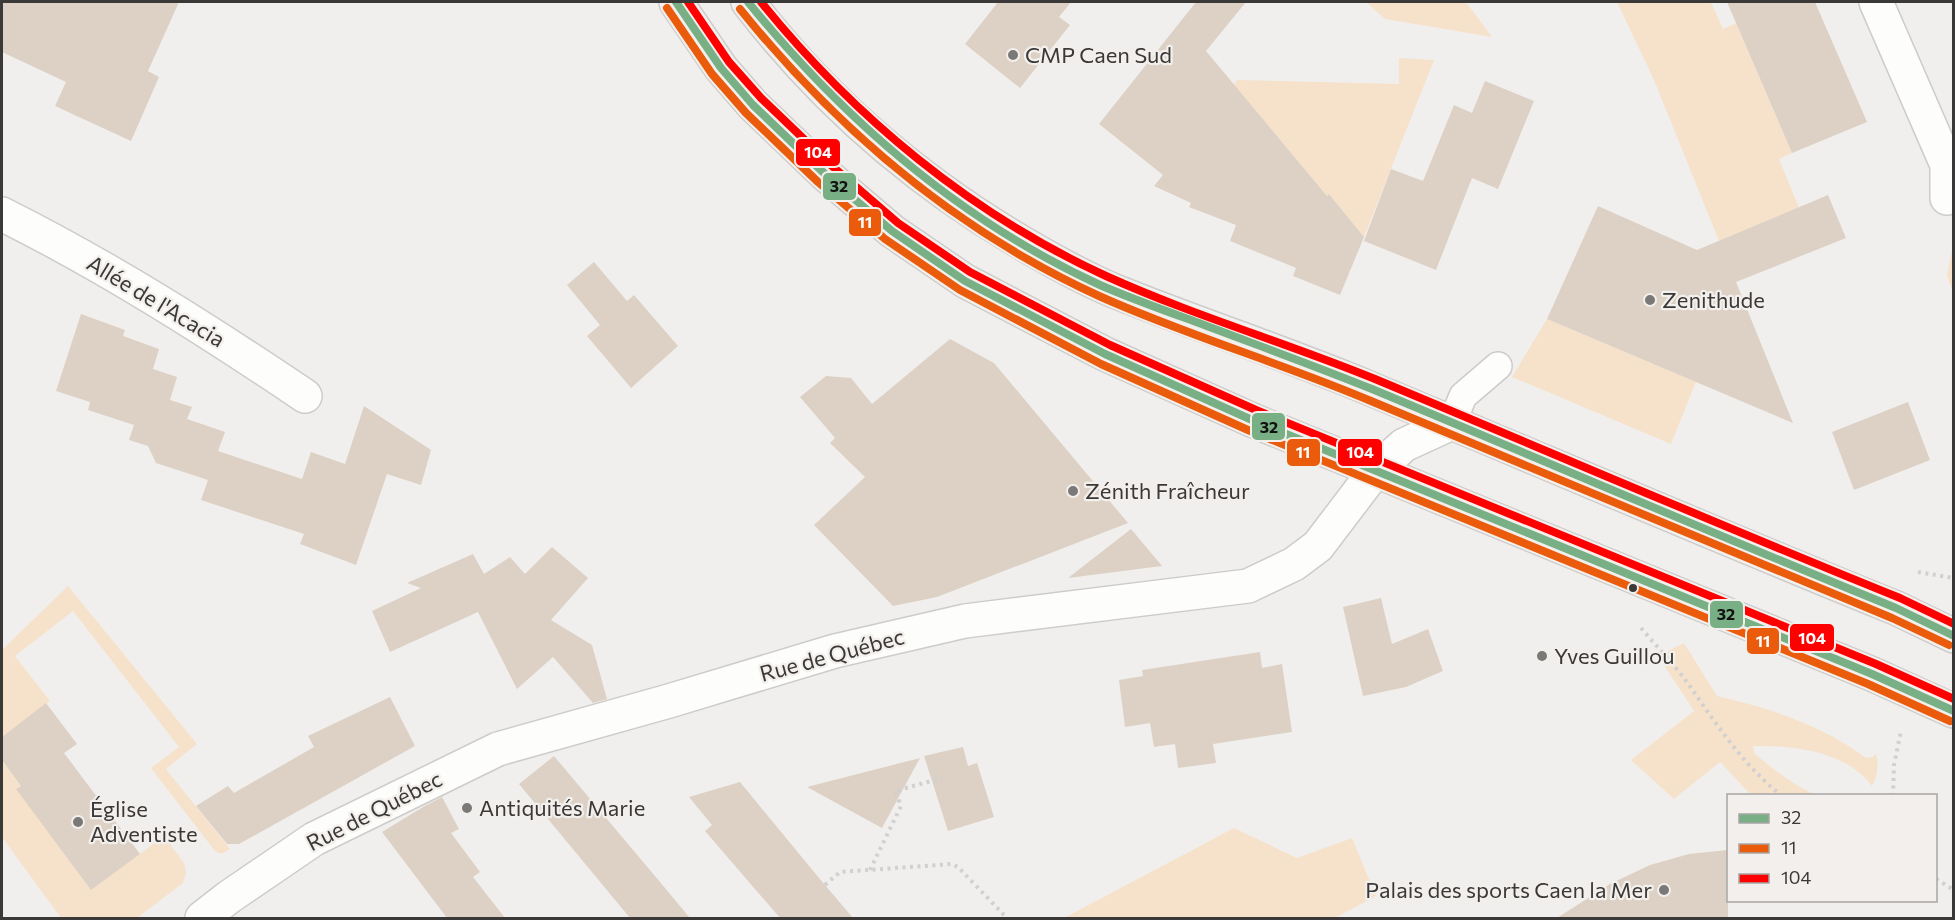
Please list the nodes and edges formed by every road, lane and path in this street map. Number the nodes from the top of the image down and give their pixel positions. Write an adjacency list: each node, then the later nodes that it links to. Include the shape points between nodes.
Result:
1 (676, 2): 9 (main road, via 721,68 753,105 892,231 965,281 1105,354)
2 (748, 2): 8 (main road, via 794,58 864,128 928,181 997,228 1110,289 1336,374)
3 (1876, 2): 4 (street, via 1947,165)
4 (1947, 198)
5 (2, 214): 7 (street, Allée de l'Acacia, via 198,325)
6 (1498, 366): 8 (lane, via 1463,396)
7 (305, 396)
8 (1452, 423): 9 (street, Rue de Québec, via 1404,446); 13 (main road, via 1896,608)
9 (1375, 471): 14 (main road, via 1872,674); 24 (street, Rue de Québec, via 1318,546 1294,564 1248,586 965,621 835,651 498,749 314,839)
10 (1911, 571): 11 (path)
11 (1953, 578)
12 (1641, 628): 17 (path, via 1688,683 1742,759)
13 (1953, 636)
14 (1953, 711)
15 (1901, 731): 18 (path)
16 (942, 778): 19 (path, via 896,790 902,806)
17 (1781, 794)
18 (1893, 794)
19 (870, 870): 21 (path, via 840,872); 23 (path, via 952,864)
20 (1937, 880): 22 (path)
21 (825, 885)
22 (1953, 890)
23 (1004, 915)
24 (202, 918)

